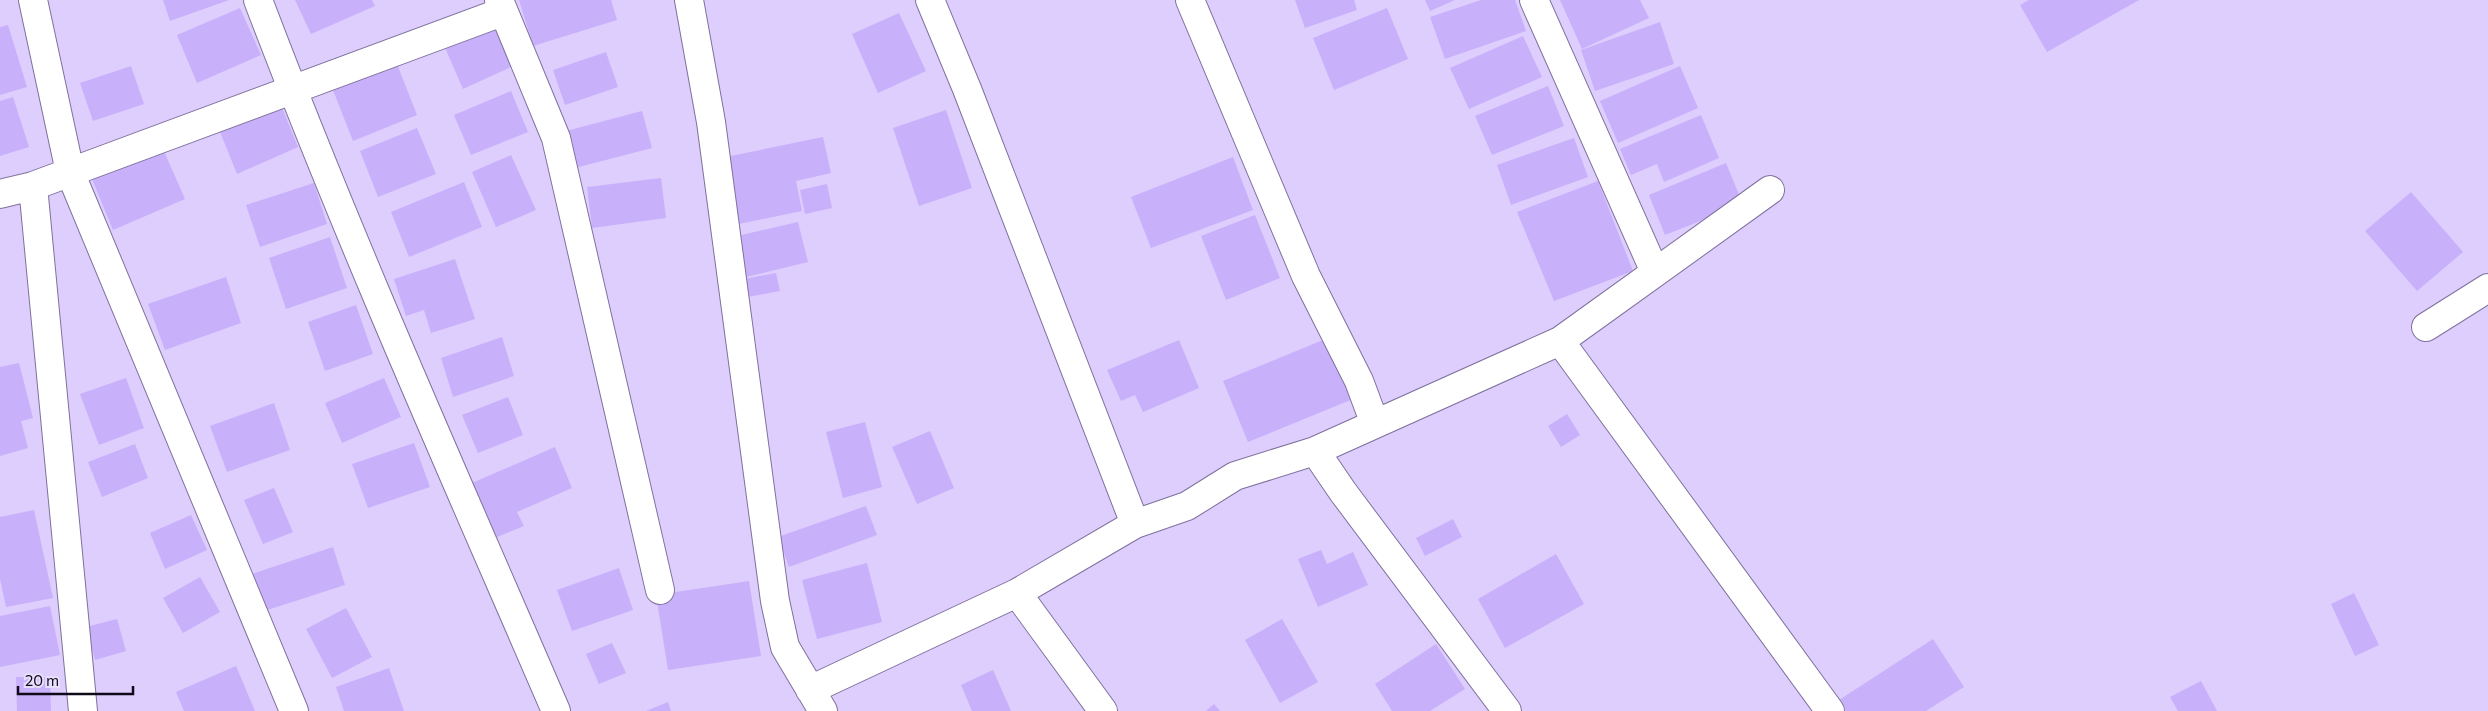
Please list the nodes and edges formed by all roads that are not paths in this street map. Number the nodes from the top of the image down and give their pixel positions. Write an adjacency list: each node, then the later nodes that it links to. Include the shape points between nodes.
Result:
1 (33, 0): 9 (street)
2 (258, 0): 8 (street)
3 (689, 0): 22 (street, via 712,122 775,601 785,648)
4 (930, 0): 19 (street)
5 (1190, 0): 17 (street, via 1306,276 1359,381)
6 (1534, 0): 13 (street)
7 (501, 6): 8 (street); 20 (street, via 556,138)
8 (292, 90): 9 (street); 25 (street)
9 (70, 172): 10 (street); 24 (street)
10 (34, 186): 12 (street); 23 (street)
11 (1770, 190): 13 (street)
12 (0, 194)
13 (1655, 272): 16 (street)
14 (2488, 288): 15 (street)
15 (2426, 326)
16 (1560, 341): 17 (street); 28 (street)
17 (1375, 424): 18 (street)
18 (1315, 451): 19 (street, via 1235,476 1187,506); 27 (street)
19 (1135, 524): 21 (street)
20 (660, 590)
21 (1017, 593): 22 (street); 26 (street)
22 (816, 701)
23 (83, 711)
24 (294, 711)
25 (556, 711)
26 (1103, 711)
27 (1507, 711)
28 (1830, 711)

